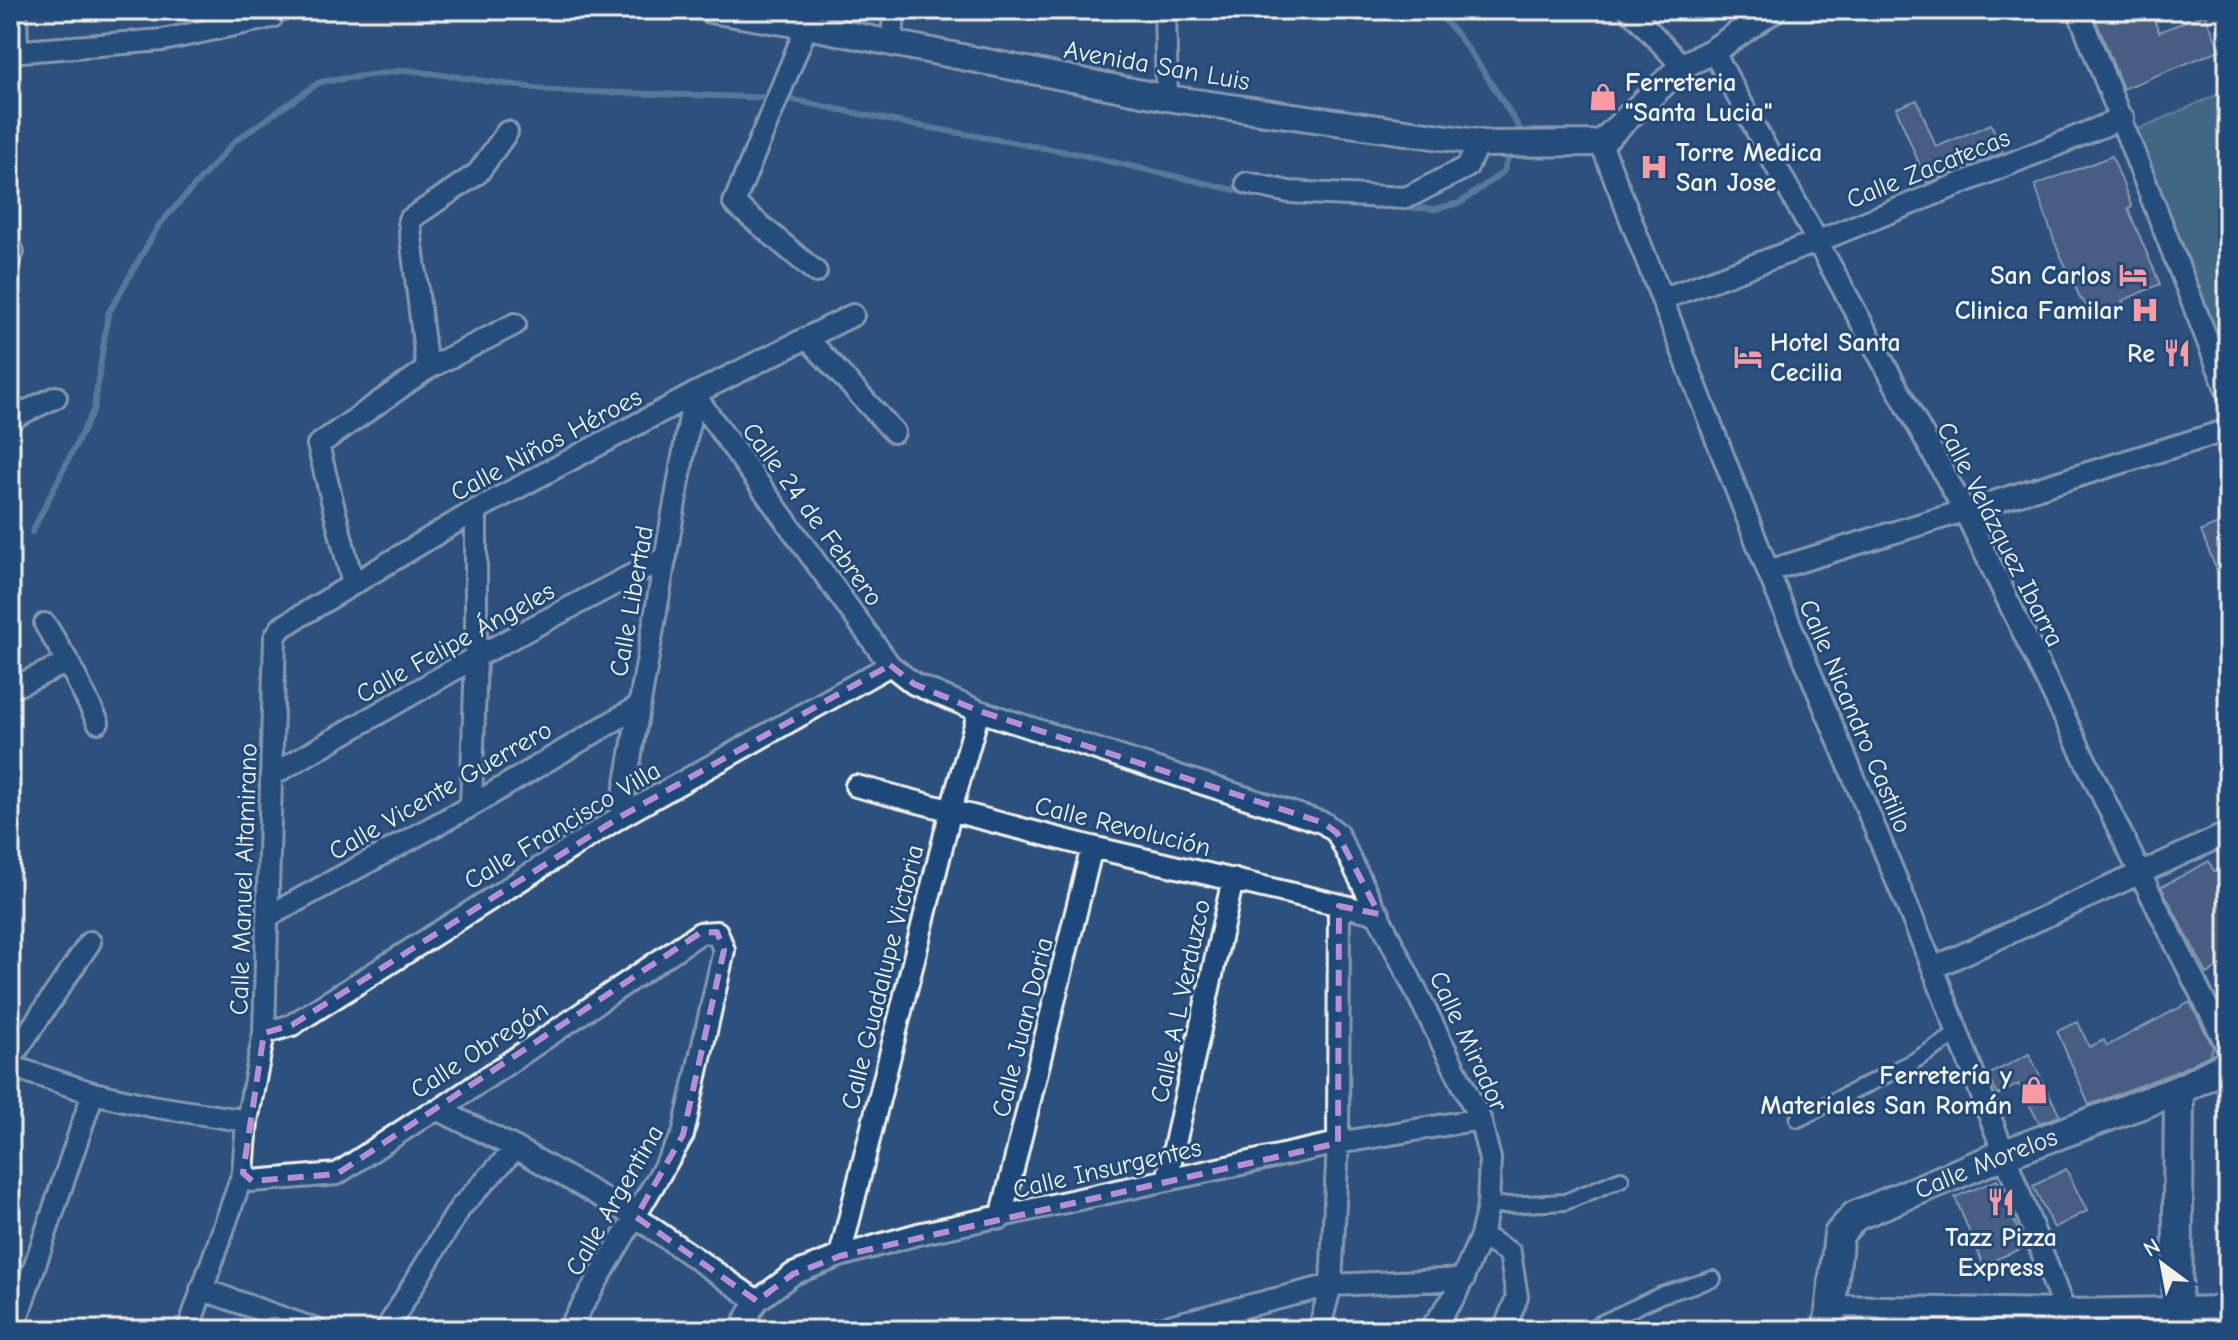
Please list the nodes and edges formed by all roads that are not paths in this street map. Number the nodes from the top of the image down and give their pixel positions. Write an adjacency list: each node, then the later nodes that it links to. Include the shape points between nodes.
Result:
1 (16, 10): 12 (street)
2 (275, 10): 12 (street, via 272,17 163,40)
3 (710, 10): 9 (street, Avenida San Luis)
4 (894, 10): 10 (street)
5 (1165, 10): 14 (street)
6 (1630, 10): 13 (street)
7 (1773, 10): 11 (street)
8 (2078, 10): 15 (street)
9 (807, 26): 10 (street, Avenida San Luis); 21 (street, via 734,203)
10 (892, 43): 14 (street, Avenida San Luis)
11 (1713, 51): 13 (street); 20 (street, Calle Velázquez Ibarra)
12 (14, 52)
13 (1682, 66): 17 (street)
14 (1167, 98): 18 (street, Avenida San Luis)
15 (2123, 118): 20 (street, Calle Zacatecas); 27 (street)
16 (507, 132): 26 (street, via 478,173 409,220)
17 (1600, 143): 18 (street, Avenida San Luis); 22 (street, Calle Nicandro Castillo)
18 (1484, 144): 19 (street, via 1467,167 1406,198 1289,192)
19 (1247, 183)
20 (1816, 242): 22 (street, Calle Zacatecas); 34 (street, Calle Velázquez Ibarra)
21 (816, 272)
22 (1662, 299): 36 (street, Calle Nicandro Castillo)
23 (853, 315): 25 (street, Calle Niños Héroes)
24 (515, 324): 26 (street)
25 (807, 338): 28 (street, Calle Niños Héroes); 32 (street)
26 (427, 369): 37 (street, via 318,445)
27 (2228, 393)
28 (694, 394): 33 (street, Calle Niños Héroes); 35 (street, Calle Libertad); 42 (street, Calle 24 de Febrero)
29 (56, 397): 30 (street)
30 (10, 419)
31 (2228, 430): 34 (street)
32 (894, 432)
33 (476, 510): 37 (street, Calle Niños Héroes); 40 (street)
34 (1964, 510): 36 (street); 55 (street, Calle Velázquez Ibarra)
35 (666, 557): 40 (street, Calle Felipe Ángeles); 44 (street, Calle Libertad)
36 (1768, 571): 62 (street, Calle Nicandro Castillo)
37 (353, 584): 39 (street, Calle Niños Héroes, via 282,627)
38 (45, 624): 41 (street)
39 (275, 637): 47 (street, Calle Manuel Altamirano)
40 (476, 657): 47 (street, Calle Felipe Ángeles); 49 (street)
41 (68, 662): 43 (street); 46 (street)
42 (890, 665): 45 (street, Calle 24 de Febrero, via 914,684); 51 (street, Calle Francisco Villa)
43 (10, 689)
44 (639, 706): 49 (street, Calle Vicente Guerrero); 51 (street, Calle Libertad)
45 (979, 711): 50 (street, Calle Guadalupe Victoria); 52 (street, Calle 24 de Febrero)
46 (98, 722)
47 (272, 775): 59 (street, Calle Manuel Altamirano)
48 (856, 786): 50 (street, Calle Revolución)
49 (471, 806): 59 (street, Calle Vicente Guerrero)
50 (951, 810): 54 (street, Calle Revolución); 85 (street, Calle Guadalupe Victoria)
51 (620, 817): 63 (street, Calle Francisco Villa, via 292,1025)
52 (1331, 827): 58 (street, Calle Mirador)
53 (2228, 833): 55 (street)
54 (1092, 847): 56 (street, Calle Revolución); 83 (street, Calle Juan Doria)
55 (2140, 873): 62 (street); 65 (street, Calle Velázquez Ibarra)
56 (1233, 879): 57 (street, Calle Revolución); 80 (street, Calle A L Verduzco)
57 (1339, 906): 58 (street, Calle Revolución); 75 (street)
58 (1379, 914): 72 (street, Calle Mirador)
59 (267, 917): 63 (street, Calle Manuel Altamirano)
60 (90, 942): 66 (street)
61 (724, 950): 71 (street, Calle Obregón, via 717,932 700,933); 82 (street, Calle Argentina, via 683,1135)
62 (1933, 968): 64 (street, Calle Nicandro Castillo)
63 (264, 1033): 74 (street, Calle Manuel Altamirano)
64 (1959, 1033): 73 (street); 77 (street, Calle Nicandro Castillo)
65 (2228, 1048)
66 (10, 1060)
67 (2228, 1065): 69 (main road, Calle Morelos)
68 (10, 1066): 70 (street)
69 (2179, 1090): 77 (main road, Calle Morelos); 94 (main road)
70 (93, 1093): 74 (street); 95 (street)
71 (439, 1110): 76 (street); 78 (street, Calle Obregón, via 337,1174 252,1181)
72 (1480, 1119): 75 (street, Calle Insurgentes); 81 (street, Calle Mirador, via 1490,1159)
73 (1798, 1119)
74 (247, 1121): 78 (street, Calle Manuel Altamirano)
75 (1338, 1143): 80 (street, Calle Insurgentes); 88 (street)
76 (516, 1148): 82 (street); 98 (street, via 460,1208)
77 (2005, 1154): 92 (street, Calle Nicandro Castillo); 93 (main road, Calle Morelos, via 1846,1224 1839,1234)
78 (243, 1173): 89 (street, Calle Manuel Altamirano)
79 (1621, 1179): 81 (street, via 1565,1202)
80 (1167, 1180): 83 (street, Calle Insurgentes)
81 (1488, 1206): 84 (street, Calle Mirador)
82 (636, 1217): 90 (street); 99 (street, Calle Argentina)
83 (1001, 1218): 85 (street, Calle Insurgentes)
84 (1481, 1236): 86 (street, Calle Mirador); 104 (street, via 1510,1253 1517,1297)
85 (840, 1256): 90 (street, Calle Insurgentes, via 793,1274)
86 (1464, 1279): 88 (street); 103 (street, Calle Mirador)
87 (1713, 1279): 105 (street, via 1661,1295)
88 (1331, 1285): 101 (street); 102 (street)
89 (201, 1289): 96 (street, Calle Manuel Altamirano); 97 (street)
90 (757, 1301): 100 (street)
91 (2228, 1307): 94 (street)
92 (2064, 1310): 93 (street); 94 (street)
93 (1829, 1318)
94 (2177, 1319)
95 (13, 1330)
96 (188, 1330)
97 (317, 1330)
98 (386, 1330)
99 (568, 1330)
100 (739, 1330)
101 (1153, 1330)
102 (1319, 1330)
103 (1430, 1330)
104 (1504, 1330)
105 (1587, 1330)

